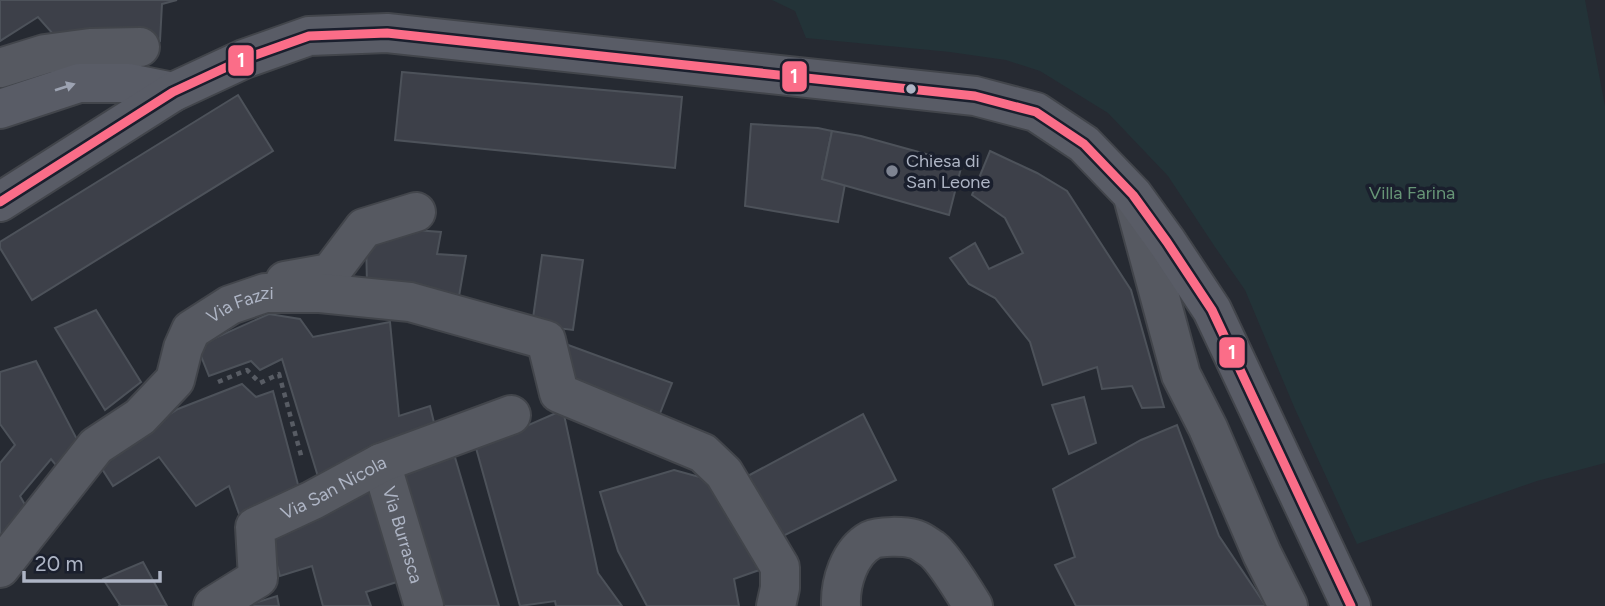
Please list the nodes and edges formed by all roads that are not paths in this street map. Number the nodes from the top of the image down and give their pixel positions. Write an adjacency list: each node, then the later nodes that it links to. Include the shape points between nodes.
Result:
1 (140, 47): 2 (street, via 46,54)
2 (0, 68)
3 (173, 92): 4 (street, one-way to 3, via 79,83 128,83); 5 (street, via 309,36 387,33 920,90 975,96 1036,113 1084,144); 6 (street)
4 (0, 109)
5 (1133, 195): 17 (street, via 1181,375); 18 (street, via 1212,310)
6 (0, 202)
7 (416, 212): 8 (street, via 364,228 330,273 286,281)
8 (265, 293): 11 (street, Via Fazzi, via 230,305 191,331 175,380 140,417 96,446); 14 (street, Via Fazzi, via 410,302 546,340 559,393 703,453 724,473 780,567)
9 (511, 415): 10 (street, Via San Nicola)
10 (381, 463): 12 (street, Via San Nicola, via 255,527 258,578); 13 (street, Via Burrasca)
11 (4, 560)
12 (213, 606)
13 (424, 606)
14 (776, 606)
15 (841, 606): 16 (street, via 846,571 856,553 872,539 896,537 914,539 935,551)
16 (973, 606)
17 (1288, 606)
18 (1351, 606)

